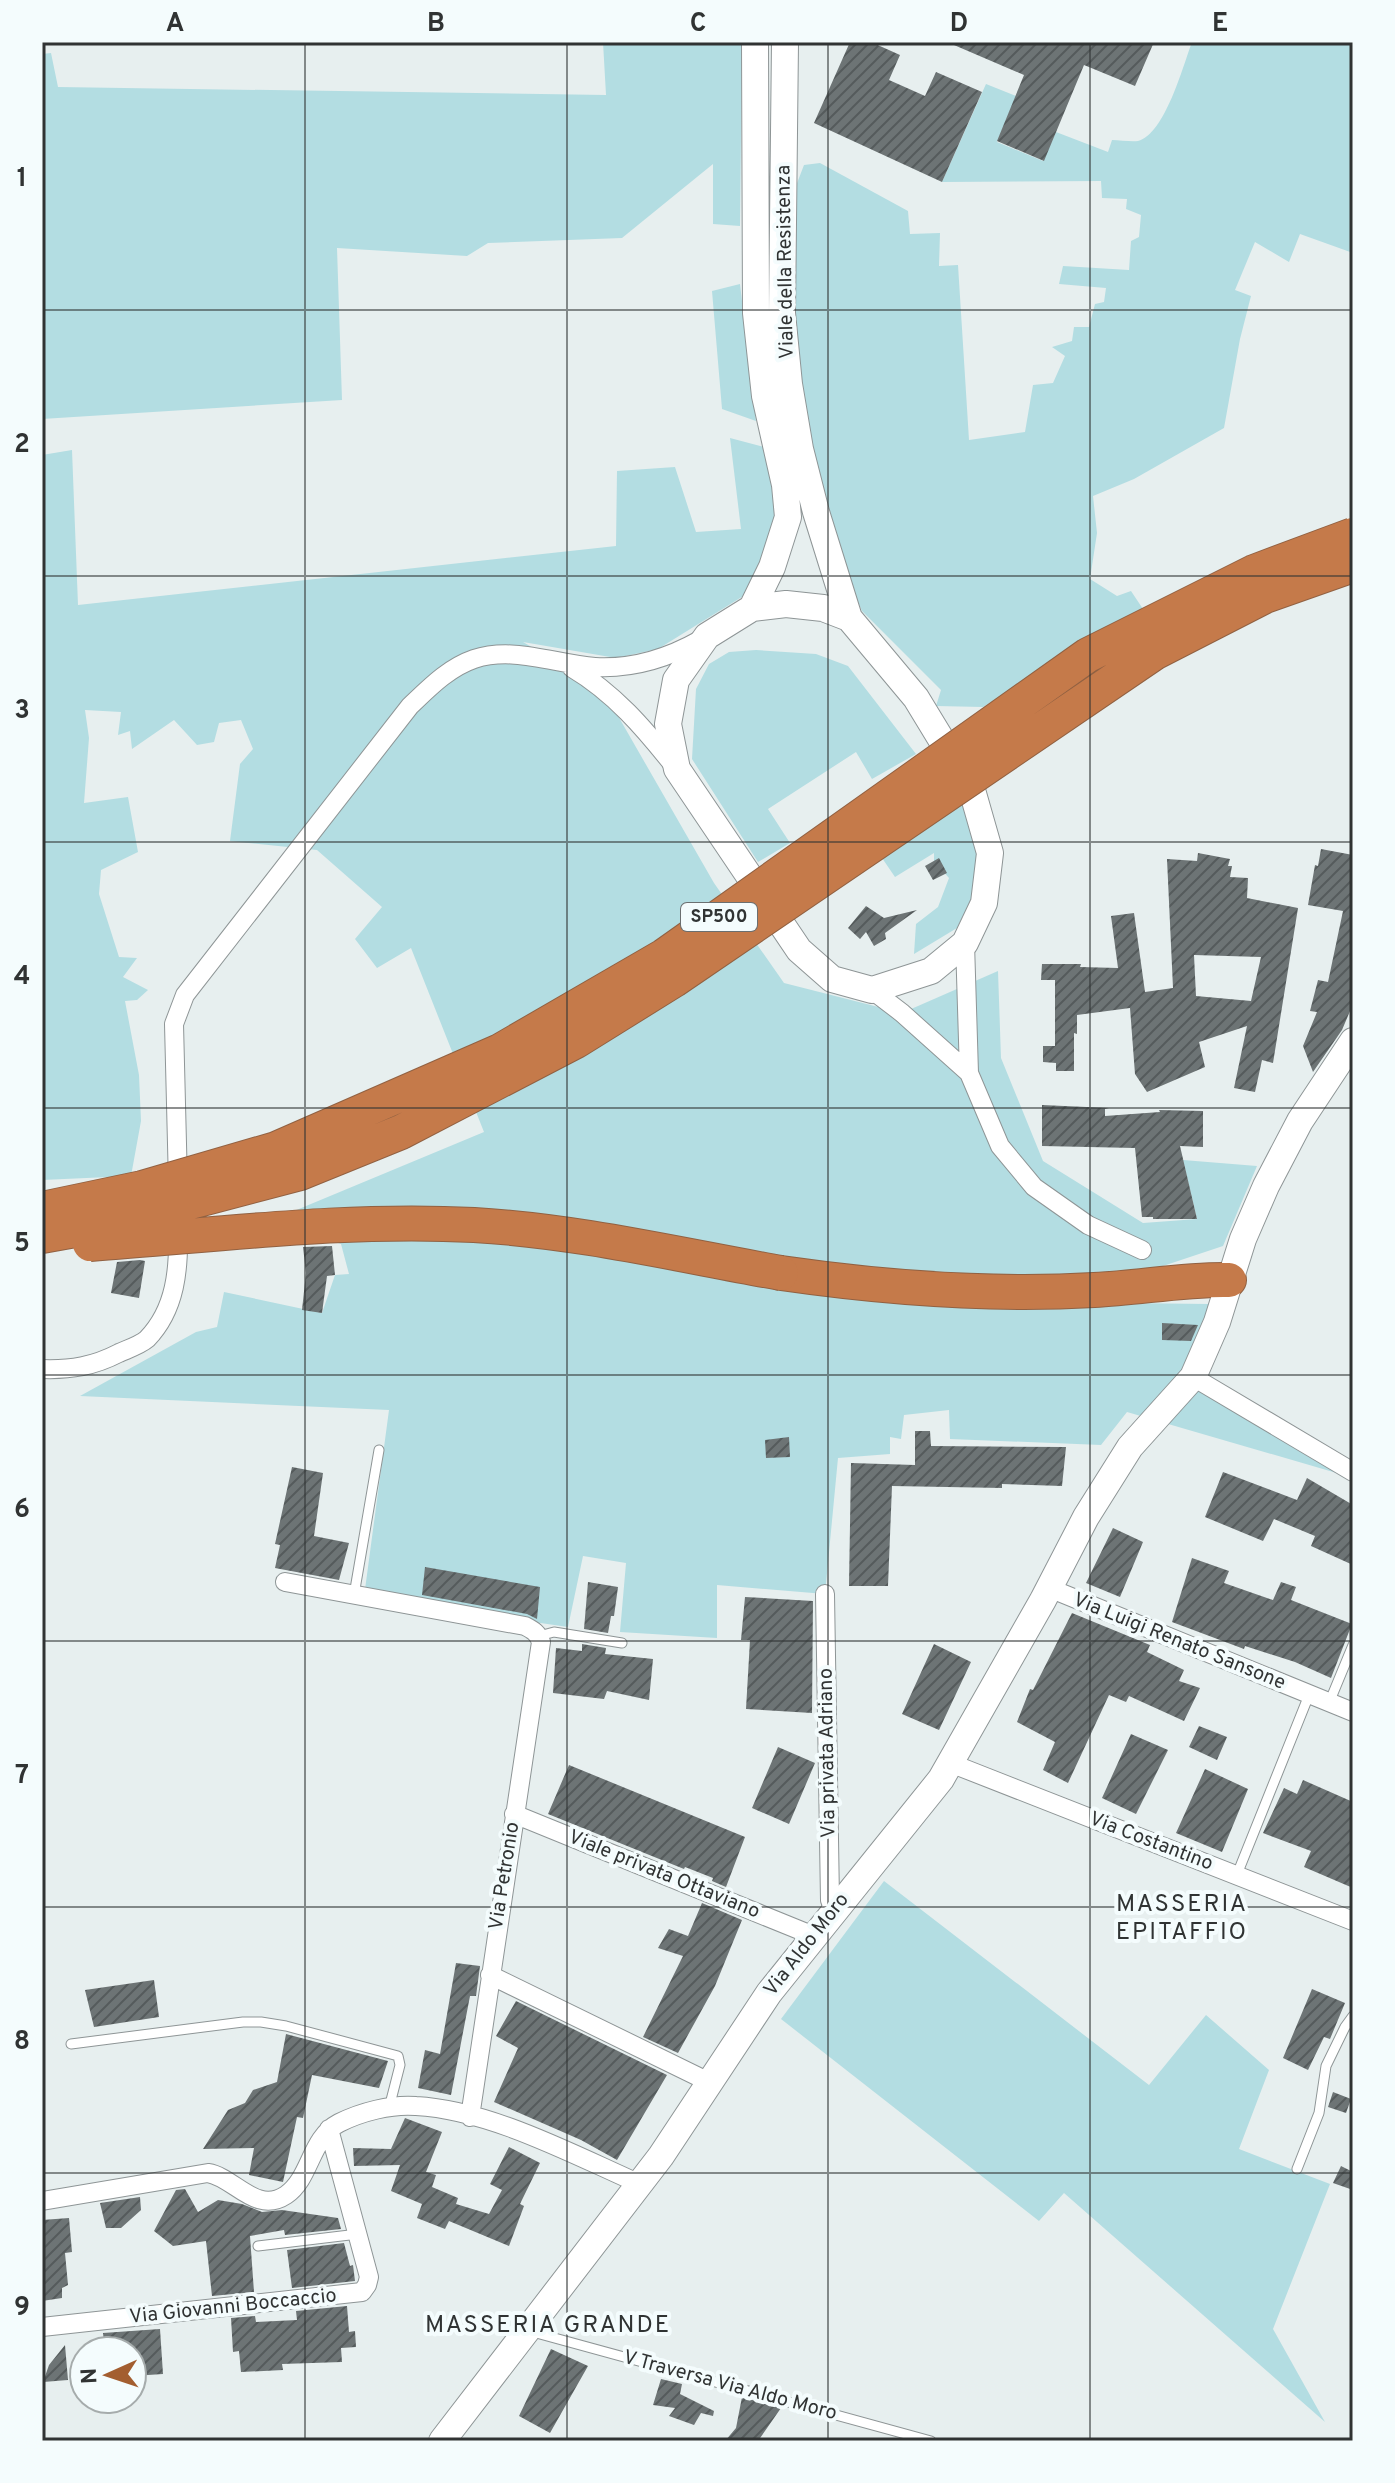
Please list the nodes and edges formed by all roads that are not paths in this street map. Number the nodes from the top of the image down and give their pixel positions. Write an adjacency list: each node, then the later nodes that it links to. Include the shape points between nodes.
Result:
1 (755, 42): 5 (street, Viale della Resistenza, via 756,313 788,517)
2 (785, 42): 6 (street, Viale della Resistenza, via 782,313 789,384 816,512)
3 (1353, 535): 14 (highway, SP500, bridge, via 1254,572 1088,655 664,956 500,1051 276,1149 142,1188)
4 (1353, 565): 15 (highway, SP500, bridge, via 1265,596 1154,653 674,980 576,1041 401,1132 300,1173)
5 (752, 608): 6 (street, via 786,604 823,608); 7 (street)
6 (849, 618): 10 (street, Viale della Resistenza, via 916,698 972,790 990,853 984,903)
7 (707, 636): 8 (street, via 628,667); 9 (street, via 676,680 668,724)
8 (559, 661): 9 (street, via 619,702); 19 (street, via 512,654 475,659 448,672 410,706 185,995 174,1024 179,1269 169,1305 146,1340 100,1363)
9 (677, 769): 11 (street, via 799,950 832,979)
10 (965, 943): 11 (street, Viale della Resistenza, via 931,971); 13 (street)
11 (872, 990): 13 (street)
12 (1353, 1041): 18 (street, Via Aldo Moro, via 1300,1121 1266,1186)
13 (969, 1073): 17 (street, via 1000,1146 1034,1187 1088,1225)
14 (42, 1209)
15 (42, 1236)
16 (42, 1246): 18 (highway, bridge, via 336,1226 472,1225 605,1239 781,1273 895,1287 1094,1290)
17 (1142, 1250)
18 (1229, 1280): 20 (street, Via Aldo Moro)
19 (42, 1369)
20 (1193, 1377): 22 (street); 24 (street, Via Aldo Moro, via 1130,1447)
21 (379, 1450): 26 (lane)
22 (1353, 1472)
23 (285, 1582): 26 (street)
24 (1049, 1588): 30 (street, Via Luigi Renato Sansone); 33 (street, Via Aldo Moro)
25 (825, 1594): 36 (street, Via privata Adriano)
26 (354, 1595): 27 (street, via 525,1626)
27 (539, 1636): 28 (lane, via 554,1632); 34 (street, Via Petronio)
28 (622, 1643)
29 (1353, 1645): 31 (lane)
30 (1309, 1695): 31 (street, Via Luigi Renato Sansone); 35 (lane, Via Luigi Renato Sansone)
31 (1329, 1703): 32 (street, Via Luigi Renato Sansone)
32 (1353, 1712)
33 (950, 1763): 36 (street, Via Aldo Moro); 37 (street, Via Costantino)
34 (514, 1814): 38 (street, Viale privata Ottaviano); 39 (street, Via Petronio)
35 (1240, 1867)
36 (834, 1911): 38 (street, Via Aldo Moro)
37 (1353, 1921)
38 (814, 1936): 42 (street, Via Aldo Moro)
39 (490, 1975): 42 (street); 44 (street, Via Petronio)
40 (1353, 2016): 46 (lane, via 1326,2066 1319,2113)
41 (71, 2044): 43 (lane, via 243,2022 286,2026 398,2056)
42 (709, 2082): 47 (street, Via Aldo Moro)
43 (389, 2108): 44 (street, via 425,2107); 45 (street)
44 (470, 2117): 47 (street)
45 (329, 2129): 48 (street, via 296,2184 279,2199 245,2195 208,2173); 49 (street, Via Giovanni Boccaccio)
46 (1297, 2169)
47 (640, 2184): 52 (street, Via Aldo Moro)
48 (42, 2201)
49 (358, 2234): 50 (lane); 51 (street, Via Giovanni Boccaccio, via 369,2277 356,2294)
50 (258, 2246)
51 (42, 2327)
52 (528, 2331): 53 (street, Via Aldo Moro); 54 (lane, V Traversa Via Aldo Moro)
53 (442, 2441)
54 (931, 2441)

